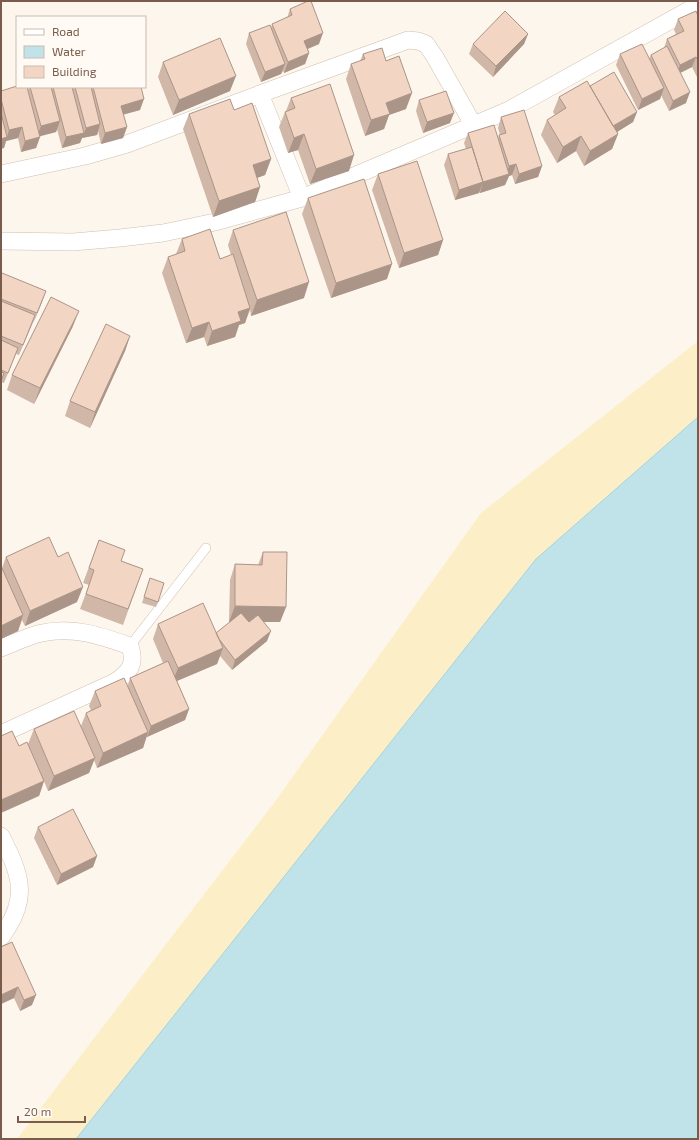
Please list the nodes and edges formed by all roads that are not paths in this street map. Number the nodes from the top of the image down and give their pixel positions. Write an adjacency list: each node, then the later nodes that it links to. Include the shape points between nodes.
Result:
1 (698, 5): 3 (street, via 509,110)
2 (260, 94): 3 (street, via 408,40 418,41 426,44 435,57); 4 (street, via 127,144); 5 (street)
3 (474, 126): 5 (street)
4 (1, 174)
5 (302, 198): 6 (street, via 215,222 163,232 73,242)
6 (1, 241)
7 (206, 548): 8 (lane)
8 (130, 646): 9 (street, via 80,631 59,630 42,633); 10 (street, via 134,657 131,666 120,679)
9 (1, 648)
10 (1, 734)
11 (1, 836): 12 (street, via 17,870 19,899 10,925)
12 (1, 937)

